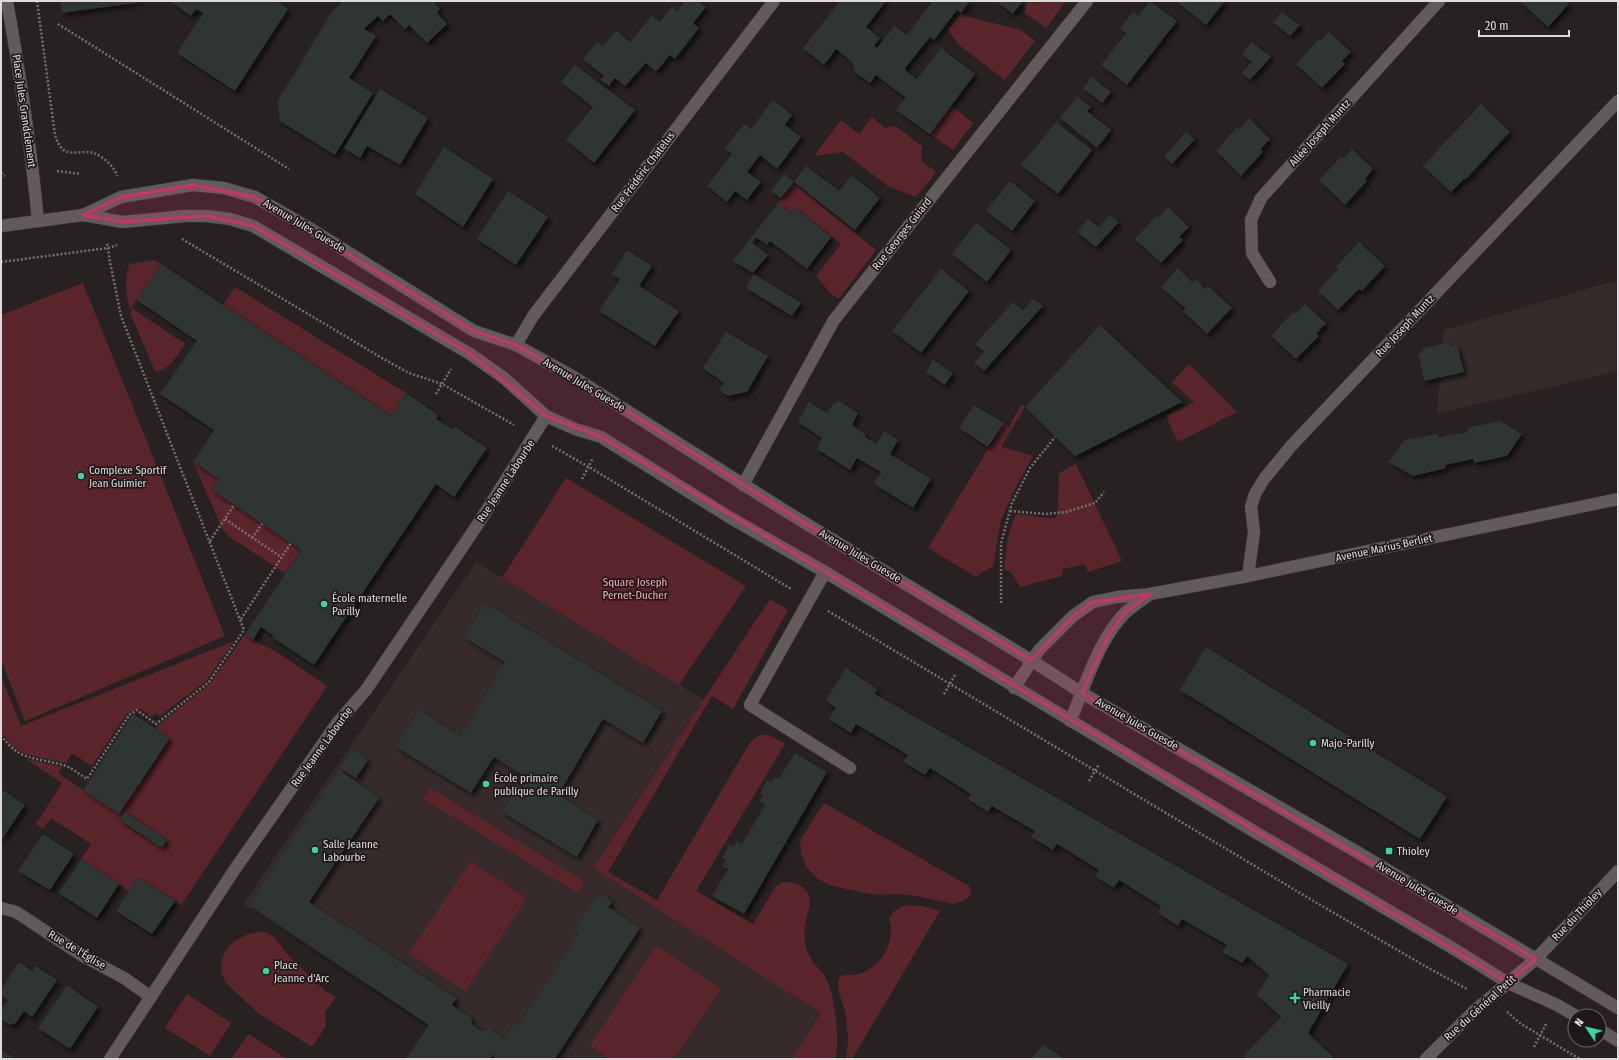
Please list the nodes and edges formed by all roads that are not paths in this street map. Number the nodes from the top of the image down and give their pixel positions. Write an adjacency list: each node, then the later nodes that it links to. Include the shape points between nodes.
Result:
1 (7, 1): 7 (street, Place Jules Grandclément, via 19,66)
2 (774, 1): 10 (street, Rue Frédéric Chatelus, via 533,316)
3 (1087, 1): 12 (street, Rue Georges Guiard, via 834,320)
4 (1439, 1): 9 (street, Allée Joseph Muntz, via 1261,198 1251,220 1252,252)
5 (1618, 101): 15 (street, Rue Joseph Muntz, via 1292,445 1264,479 1254,494 1251,507 1254,532)
6 (83, 215): 7 (street, Avenue Jules Guesde); 10 (street, Avenue Jules Guesde, via 121,197 193,185 224,188 255,197 474,331); 11 (street, Avenue Jules Guesde, via 123,222 207,216 253,226 470,354 504,378)
7 (38, 221): 8 (street, Avenue Jules Guesde)
8 (1, 226)
9 (1270, 282)
10 (516, 345): 12 (street, Avenue Jules Guesde, via 572,376)
11 (546, 416): 14 (street, Avenue Jules Guesde, via 601,438 729,517); 26 (street, Rue Jeanne Labourbe, via 476,528 370,683 338,722 235,869)
12 (743, 485): 17 (street, Avenue Jules Guesde)
13 (1618, 499): 15 (street, Avenue Marius Berliet)
14 (825, 572): 18 (street, Avenue Jules Guesde); 21 (street, via 750,705)
15 (1248, 576): 16 (street, Avenue Marius Berliet)
16 (1150, 594): 17 (street, Avenue Marius Berliet, via 1093,602 1073,616); 19 (street, Avenue Marius Berliet, via 1126,613 1109,635)
17 (1031, 660): 18 (street, Avenue Marius Berliet); 19 (street, Avenue Jules Guesde)
18 (1014, 688): 20 (street, Avenue Jules Guesde)
19 (1082, 693): 20 (street, Avenue Marius Berliet); 24 (street, Avenue Jules Guesde)
20 (1070, 721): 25 (street, Avenue Jules Guesde)
21 (850, 768)
22 (1618, 871): 24 (street, Rue du Thioley)
23 (1, 908): 26 (street, Rue de l'Église, via 16,912)
24 (1536, 959): 25 (street, Rue du Général Petit); 27 (street, Avenue Jules Guesde)
25 (1508, 983): 28 (street, Avenue Jules Guesde); 32 (street, Rue du Général Petit, via 1472,1012)
26 (152, 997): 31 (street, Rue Jeanne Labourbe)
27 (1618, 1008)
28 (1567, 1011)
29 (1607, 1035): 30 (street)
30 (1618, 1041)
31 (110, 1059)
32 (1426, 1059)

